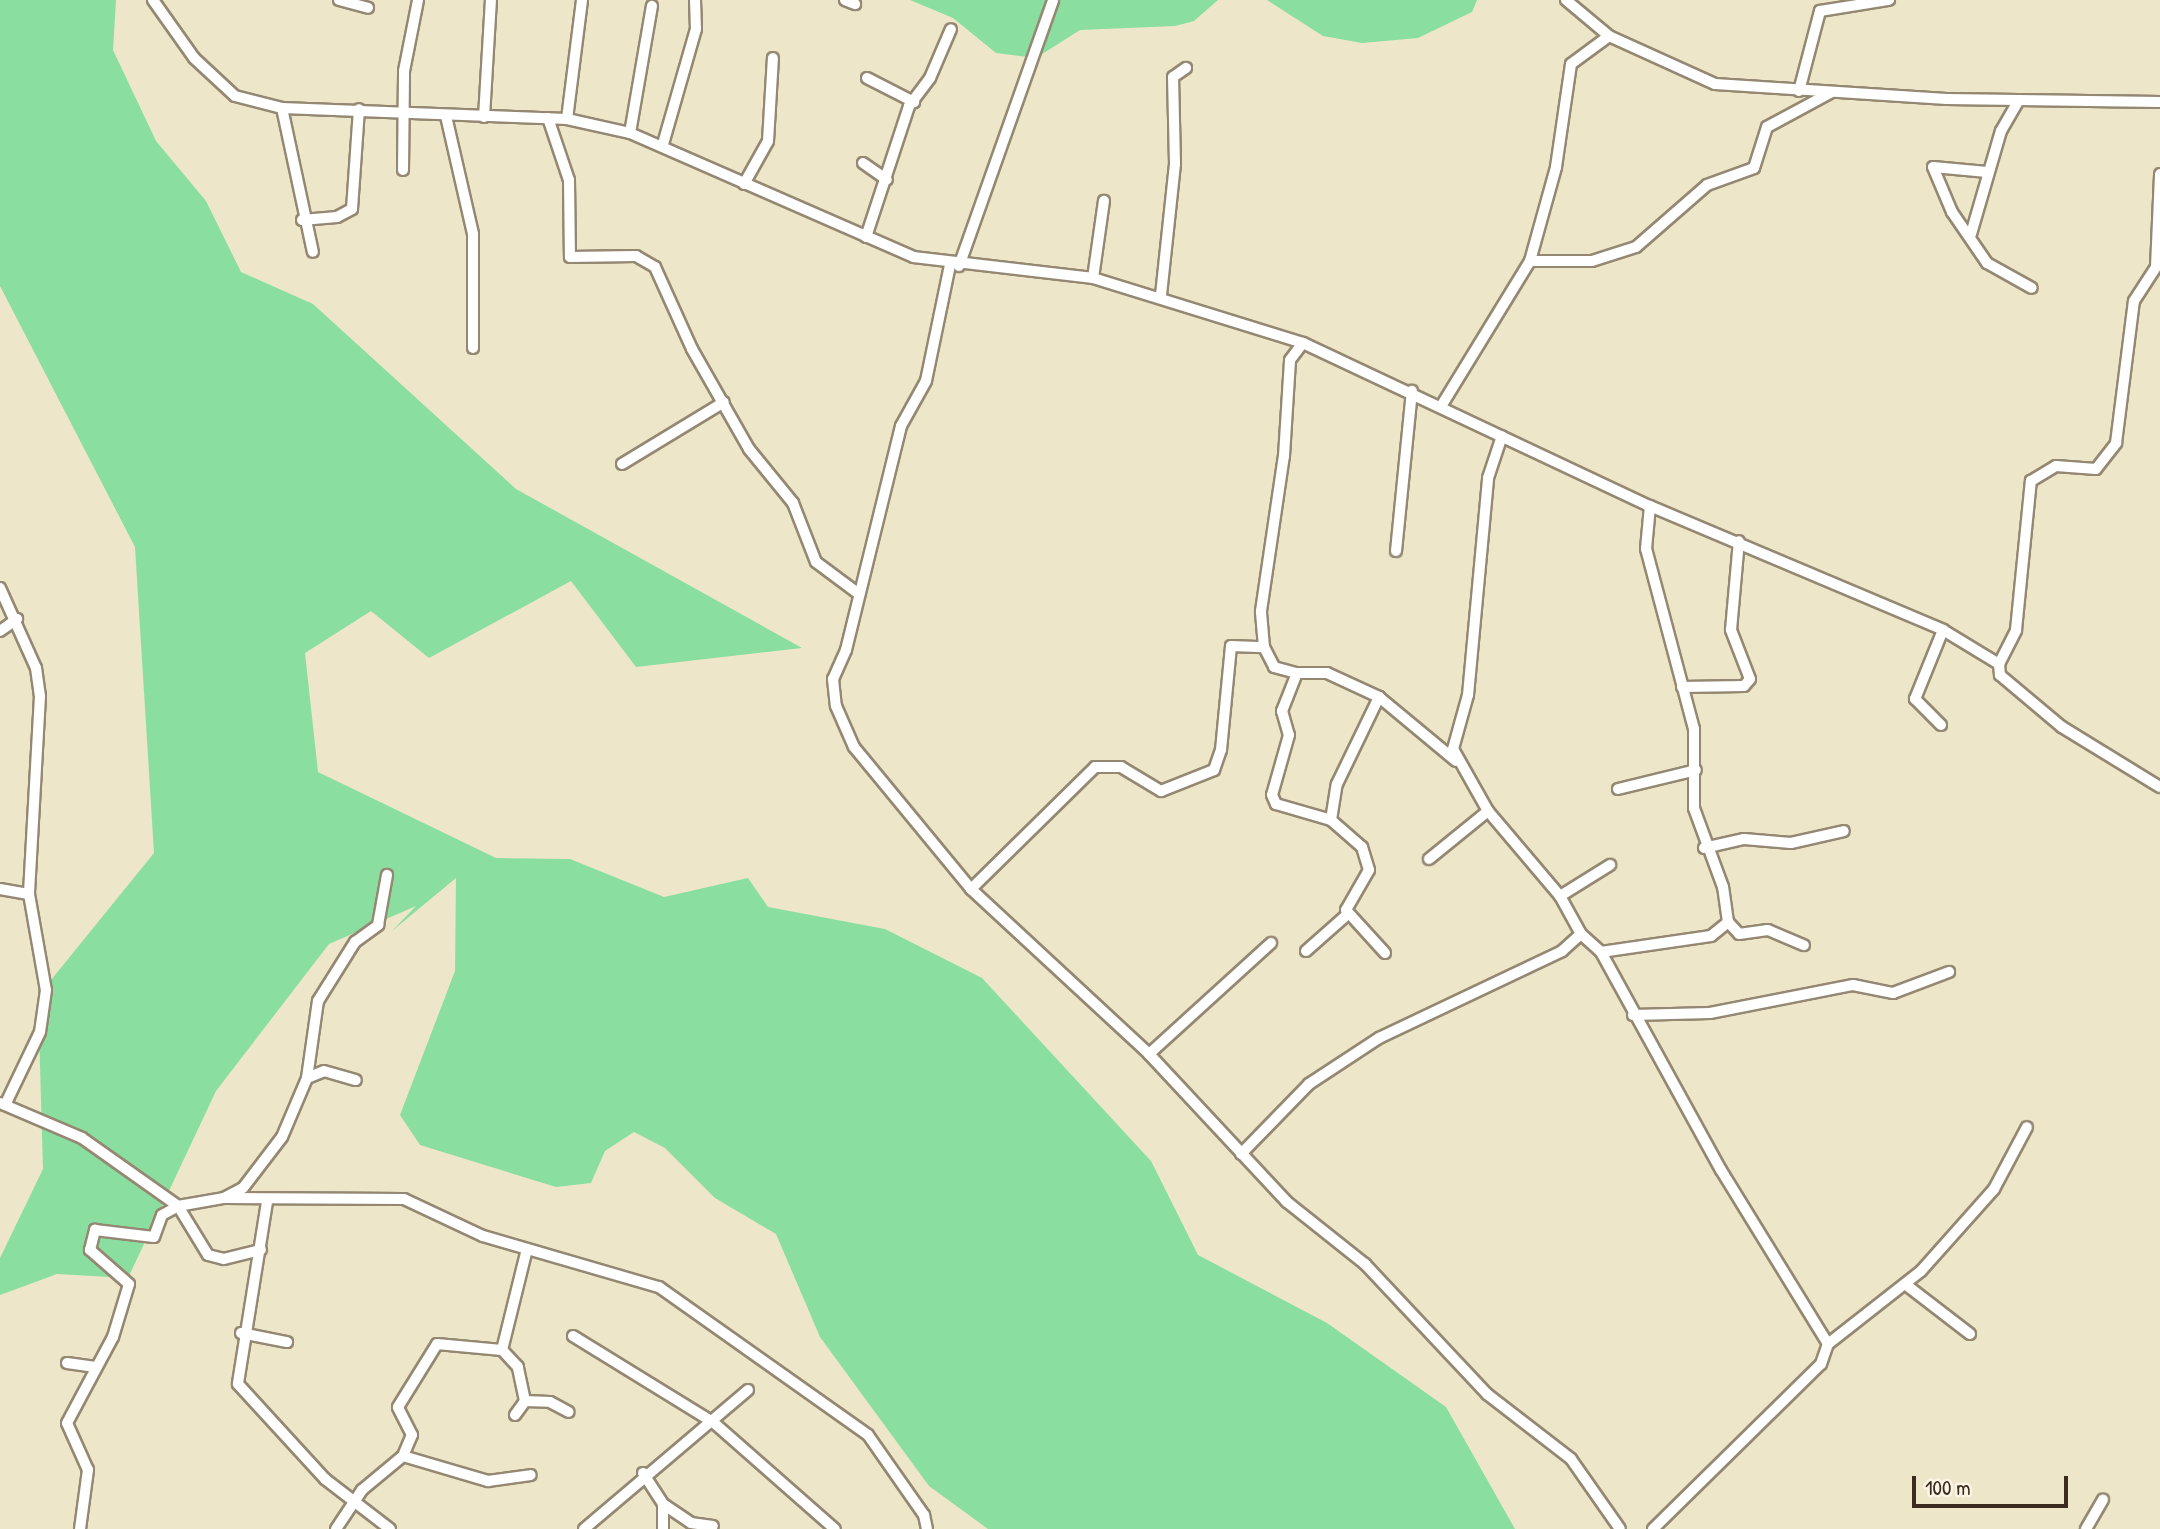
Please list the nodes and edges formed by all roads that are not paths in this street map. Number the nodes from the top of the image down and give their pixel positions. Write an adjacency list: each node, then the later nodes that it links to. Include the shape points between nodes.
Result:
1 (153, 0): 22 (street, via 194,58 235,96)
2 (339, 0): 11 (street)
3 (418, 0): 24 (street)
4 (491, 0): 26 (street)
5 (582, 0): 28 (street)
6 (695, 0): 30 (street, via 696,29)
7 (1053, 0): 43 (street)
8 (1566, 0): 13 (street)
9 (1889, 0): 18 (street, via 1820,11)
10 (652, 6): 29 (street)
11 (368, 8)
12 (951, 29): 20 (street)
13 (1609, 36): 18 (street, via 1715,84); 42 (street, via 1571,64 1556,167)
14 (773, 58): 36 (street, via 768,141)
15 (1186, 68): 46 (street, via 1173,77 1175,164)
16 (867, 78): 20 (street)
17 (1835, 90): 18 (street); 19 (street); 42 (street, via 1767,127 1754,168 1707,185 1636,247 1592,261)
18 (1800, 91)
19 (2018, 101): 21 (street); 33 (street)
20 (914, 102): 35 (street)
21 (2160, 102)
22 (282, 108): 23 (street); 38 (street)
23 (359, 109): 24 (street); 38 (street, via 352,209 337,217)
24 (401, 113): 25 (street); 32 (street)
25 (446, 116): 26 (street); 48 (street, via 473,234)
26 (484, 117): 27 (street)
27 (548, 118): 28 (street); 50 (street, via 569,180 570,257 636,257 655,267 692,349)
28 (567, 119): 29 (street)
29 (629, 133): 30 (street)
30 (663, 144): 36 (street)
31 (863, 163): 35 (street)
32 (403, 170)
33 (1987, 172): 39 (street); 39 (street, via 1933,167 1952,212)
34 (2160, 174): 63 (street, via 2156,267 2134,301 2116,443 2096,469 2056,466 2031,481 2015,630)
35 (887, 180): 40 (street)
36 (744, 184): 40 (street)
37 (1104, 201): 44 (street)
38 (302, 220): 41 (street)
39 (1970, 233): 45 (street, via 1996,272)
40 (866, 237): 43 (street)
41 (313, 252)
42 (1530, 261): 51 (street)
43 (954, 265): 44 (street); 58 (street, via 926,381 901,426)
44 (1093, 278): 46 (street)
45 (2032, 288)
46 (1161, 295): 47 (street)
47 (1303, 343): 49 (street); 62 (street, via 1290,360 1284,456 1261,611)
48 (472, 348)
49 (1412, 391): 51 (street); 56 (street)
50 (724, 402): 53 (street); 58 (street, via 749,449 793,503 816,562)
51 (1443, 403): 52 (street)
52 (1502, 436): 54 (street); 68 (street, via 1488,478 1476,641 1452,749)
53 (622, 464)
54 (1650, 506): 55 (street); 65 (street, via 1646,549)
55 (1739, 541): 60 (street); 65 (street, via 1730,618 1750,679 1744,685)
56 (1396, 551)
57 (0, 588): 59 (street)
58 (859, 594): 80 (street, via 833,679 836,706 854,747)
59 (17, 620): 61 (street); 81 (street, via 40,696)
60 (1943, 630): 63 (street); 67 (street, via 1915,699)
61 (0, 631)
62 (1264, 647): 64 (street, via 1274,667); 80 (street, via 1231,646 1222,750 1214,770 1161,791 1121,767 1095,767)
63 (1999, 664): 70 (street, via 2000,675 2062,727)
64 (1297, 673): 66 (street, via 1327,673); 73 (street, via 1282,711 1289,735 1272,795 1276,804)
65 (1682, 687): 69 (street)
66 (1379, 697): 68 (street); 73 (street, via 1337,784)
67 (1941, 725)
68 (1457, 764): 72 (street)
69 (1696, 769): 71 (street); 75 (street, via 1694,808)
70 (2160, 788)
71 (1618, 789)
72 (1488, 811): 76 (street); 82 (street)
73 (1331, 820): 83 (street, via 1368,856 1369,870 1350,897)
74 (1844, 831): 75 (street, via 1791,843 1744,839)
75 (1704, 848): 84 (street, via 1723,887)
76 (1429, 859)
77 (1610, 865): 82 (street)
78 (387, 875): 94 (street, via 378,925 355,942 318,1001)
79 (0, 888): 81 (street)
80 (971, 890): 93 (street)
81 (29, 894): 96 (street, via 46,989 44,1020)
82 (1560, 896): 85 (street)
83 (1349, 914): 88 (street); 90 (street)
84 (1728, 922): 87 (street, via 1740,934 1768,930); 89 (street, via 1711,936)
85 (1581, 934): 89 (street); 98 (street, via 1562,951 1379,1038 1309,1084)
86 (1271, 943): 93 (street)
87 (1804, 945)
88 (1306, 951)
89 (1601, 952): 92 (street)
90 (1385, 953)
91 (1949, 972): 92 (street, via 1893,992 1853,985 1710,1013)
92 (1633, 1014): 109 (street)
93 (1149, 1054): 98 (street)
94 (307, 1077): 95 (street, via 324,1071); 99 (street, via 282,1137 243,1188)
95 (356, 1080)
96 (3, 1104): 101 (street, via 82,1138)
97 (2027, 1127): 104 (street, via 1994,1189)
98 (1241, 1154): 132 (street, via 1287,1202 1365,1264 1487,1394 1571,1459)
99 (224, 1198): 100 (street); 101 (street)
100 (267, 1202): 102 (street); 103 (street, via 404,1199)
101 (178, 1206): 102 (street, via 208,1255 224,1259); 112 (street, via 162,1215 154,1237 95,1230 90,1250 129,1284 113,1337)
102 (261, 1250): 105 (street)
103 (527, 1250): 110 (street); 131 (street, via 659,1287 840,1410 895,1470)
104 (1905, 1284): 106 (street); 109 (street)
105 (241, 1333): 108 (street); 122 (street, via 238,1384 250,1404)
106 (1970, 1334)
107 (573, 1336): 117 (street)
108 (287, 1342)
109 (1828, 1344): 133 (street, via 1821,1364)
110 (502, 1350): 114 (street, via 518,1367); 118 (street, via 437,1344 398,1407 412,1435)
111 (67, 1363): 112 (street)
112 (94, 1367): 125 (street, via 67,1423 88,1470)
113 (748, 1390): 117 (street)
114 (526, 1401): 115 (street, via 550,1402); 116 (street)
115 (569, 1412)
116 (515, 1415)
117 (713, 1422): 119 (street); 130 (street)
118 (403, 1456): 120 (street, via 488,1481); 122 (street)
119 (643, 1473): 123 (street); 128 (street)
120 (531, 1475)
121 (2103, 1500): 134 (street)
122 (352, 1503): 126 (street); 127 (street, via 370,1509)
123 (663, 1504): 124 (street, via 691,1523); 129 (street)
124 (713, 1526)
125 (80, 1529)
126 (336, 1529)
127 (390, 1529)
128 (584, 1529)
129 (663, 1529)
130 (835, 1529)
131 (927, 1529)
132 (1620, 1529)
133 (1653, 1529)
134 (2086, 1529)

